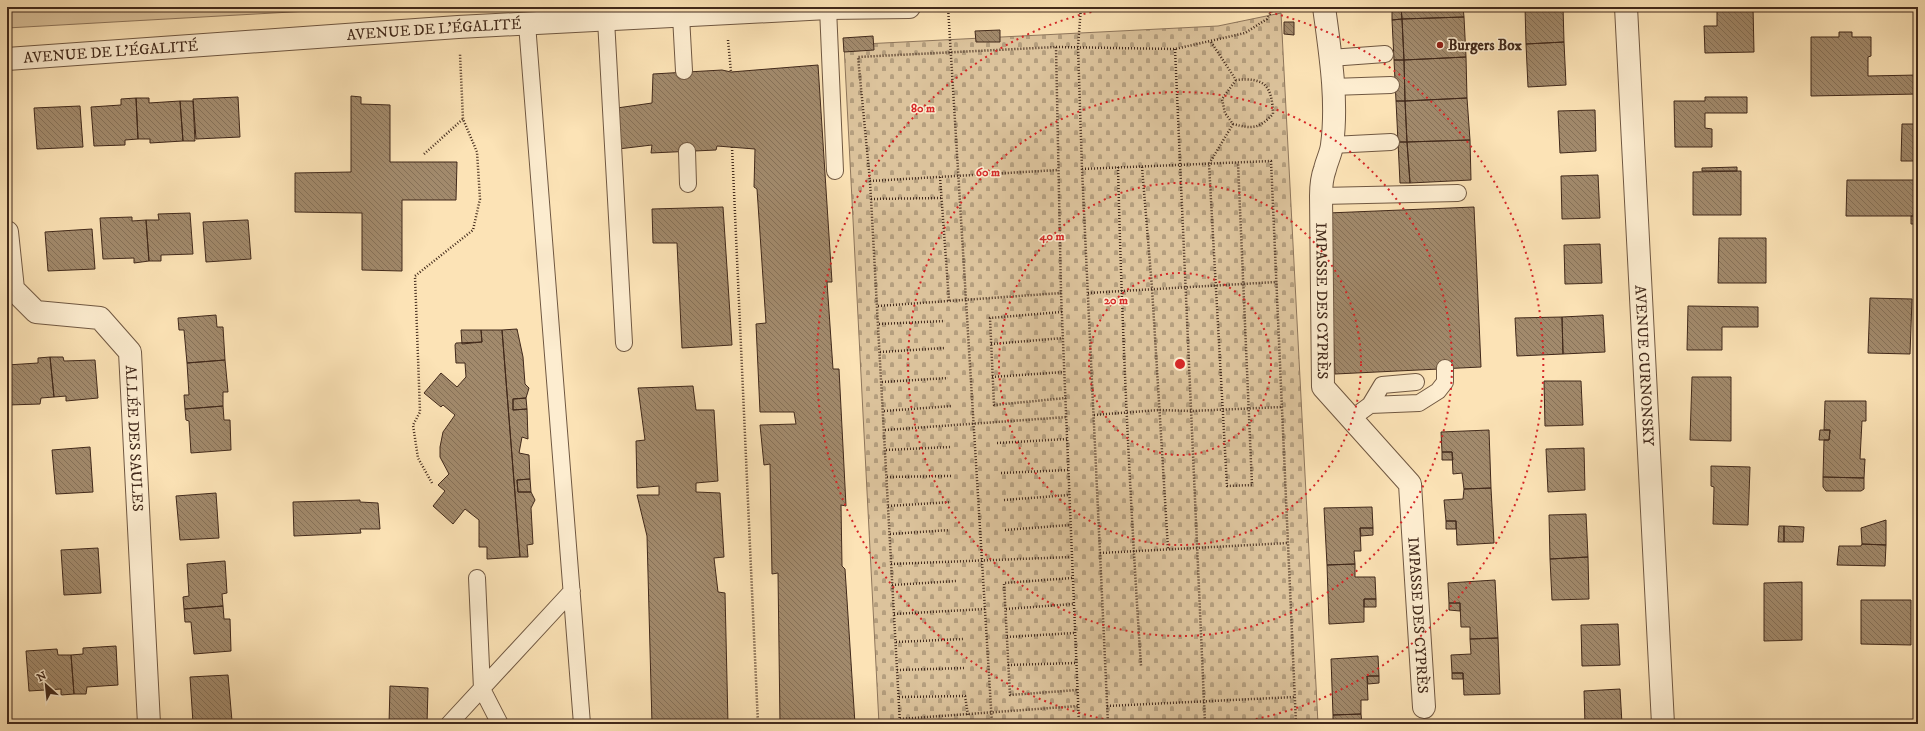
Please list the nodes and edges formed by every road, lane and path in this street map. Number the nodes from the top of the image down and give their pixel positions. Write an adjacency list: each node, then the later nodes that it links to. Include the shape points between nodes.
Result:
1 (909, 7): 7 (street, AVENUE DE L'ÉGALITÉ)
2 (948, 7): 17 (path)
3 (1081, 7): 14 (path)
4 (1274, 7): 13 (path, via 1267,19 1245,33)
5 (1324, 7): 19 (street, IMPASSE DES CYPRÈS)
6 (1626, 7): 155 (street, AVENUE CURNONSKY)
7 (828, 8): 8 (street, AVENUE DE L'ÉGALITÉ); 40 (lane)
8 (726, 14): 9 (street, AVENUE DE L'ÉGALITÉ); 22 (path)
9 (681, 16): 10 (street, AVENUE DE L'ÉGALITÉ); 21 (lane)
10 (606, 20): 11 (street, AVENUE DE L'ÉGALITÉ); 65 (lane)
11 (527, 24): 12 (street, AVENUE DE L'ÉGALITÉ); 119 (lane)
12 (458, 27): 20 (street, AVENUE DE L'ÉGALITÉ); 26 (path)
13 (1211, 42): 16 (path); 23 (path)
14 (1078, 46): 15 (path); 16 (path); 38 (path)
15 (1056, 47): 17 (path); 39 (path)
16 (1175, 49): 35 (path)
17 (952, 51): 41 (path); 43 (path, via 858,57)
18 (1385, 54): 19 (lane)
19 (1330, 58): 25 (street, IMPASSE DES CYPRÈS)
20 (7, 59)
21 (684, 71)
22 (731, 72)
23 (1236, 80): 27 (path, via 1222,99 1225,113); 27 (path, via 1249,79 1265,84 1272,97 1273,114 1263,124 1248,128)
24 (1391, 85): 25 (lane)
25 (1332, 87): 29 (street, IMPASSE DES CYPRÈS)
26 (463, 119): 32 (path); 98 (path, via 476,152 480,199 473,230 415,276 420,412 413,425 418,458)
27 (1233, 124): 34 (path)
28 (1391, 142): 29 (lane)
29 (1332, 145): 46 (street, IMPASSE DES CYPRÈS)
30 (732, 147): 148 (path)
31 (687, 152): 44 (lane)
32 (424, 154)
33 (1238, 163): 34 (path); 50 (path, via 1271,161); 51 (path)
34 (1209, 164): 35 (path); 52 (path)
35 (1180, 166): 36 (path); 53 (path)
36 (1142, 167): 37 (path); 54 (path)
37 (1118, 168): 38 (path); 55 (path)
38 (1082, 169): 56 (path)
39 (1058, 170): 41 (path); 57 (path)
40 (835, 171)
41 (959, 176): 42 (path); 58 (path)
42 (940, 177): 43 (path); 47 (path)
43 (870, 181): 48 (path)
44 (688, 184)
45 (1458, 193): 46 (lane)
46 (1321, 196): 87 (street, IMPASSE DES CYPRÈS, via 1323,387)
47 (942, 198): 48 (path); 59 (path)
48 (871, 200): 60 (path)
49 (7, 232): 144 (street, ALLÉE DES SAULES, via 13,289 36,312 100,318 130,352)
50 (1276, 282): 51 (path); 78 (path)
51 (1243, 283): 52 (path); 79 (path)
52 (1216, 285): 53 (path); 80 (path)
53 (1185, 286): 54 (path); 83 (path)
54 (1152, 288): 55 (path); 81 (path)
55 (1121, 290): 56 (path); 84 (path)
56 (1088, 293): 85 (path)
57 (1061, 294): 58 (path); 61 (path)
58 (966, 300): 59 (path); 88 (path)
59 (948, 301): 60 (path)
60 (878, 306): 63 (path)
61 (1062, 312): 64 (path); 66 (path, via 990,318)
62 (945, 321): 63 (path)
63 (878, 324): 68 (path)
64 (1063, 338): 66 (path); 70 (path)
65 (624, 343)
66 (991, 344): 71 (path)
67 (945, 348): 68 (path)
68 (880, 352): 73 (path)
69 (1445, 368): 76 (lane, via 1445,382 1438,391 1419,403)
70 (1064, 372): 71 (path); 75 (path)
71 (992, 376): 75 (path, via 994,405)
72 (948, 378): 73 (path)
73 (882, 382): 82 (path)
74 (1416, 382): 76 (lane, via 1382,384)
75 (1066, 398): 86 (path)
76 (1370, 405): 87 (lane)
77 (952, 406): 82 (path)
78 (1282, 407): 79 (path); 107 (path)
79 (1250, 408): 80 (path); 80 (path, via 1252,485 1227,486)
80 (1223, 409): 83 (path)
81 (1159, 410): 83 (path); 84 (path); 109 (path)
82 (884, 411): 89 (path)
83 (1191, 411): 108 (path)
84 (1127, 413): 85 (path); 110 (path)
85 (1094, 415): 111 (path)
86 (1067, 417): 88 (path); 90 (path)
87 (1351, 419): 140 (street, IMPASSE DES CYPRÈS, via 1410,484)
88 (974, 423): 89 (path); 113 (path)
89 (885, 430): 93 (path)
90 (1067, 439): 91 (path); 94 (path)
91 (997, 443)
92 (950, 447): 93 (path)
93 (886, 450): 97 (path)
94 (1068, 470): 95 (path); 99 (path)
95 (1001, 473)
96 (951, 476): 97 (path)
97 (887, 477): 102 (path)
98 (432, 483)
99 (1069, 495): 100 (path); 103 (path)
100 (1004, 500)
101 (951, 502): 102 (path)
102 (888, 506): 106 (path)
103 (1070, 525): 105 (path); 112 (path)
104 (950, 530): 106 (path)
105 (1005, 530)
106 (890, 534): 114 (path)
107 (1288, 543): 108 (path); 136 (path)
108 (1197, 548): 109 (path); 137 (path)
109 (1168, 549): 110 (path)
110 (1134, 551): 111 (path); 130 (path)
111 (1100, 552): 139 (path)
112 (1071, 557): 113 (path); 116 (path)
113 (982, 561): 114 (path); 122 (path)
114 (891, 564): 118 (path)
115 (477, 578): 133 (lane)
116 (1072, 578): 120 (path); 121 (path, via 1004,583)
117 (956, 581): 118 (path)
118 (892, 585): 123 (path)
119 (572, 591): 133 (lane); 147 (lane)
120 (1073, 604): 121 (path); 124 (path)
121 (1006, 609): 125 (path)
122 (985, 610): 123 (path); 141 (path)
123 (894, 614): 127 (path)
124 (1074, 633): 125 (path); 128 (path)
125 (1007, 636): 129 (path)
126 (964, 639): 127 (path)
127 (896, 642): 132 (path)
128 (1076, 663): 129 (path); 134 (path)
129 (1008, 665): 134 (path, via 1010,695)
130 (1141, 666)
131 (965, 668): 132 (path)
132 (897, 670): 135 (path)
133 (482, 689): 145 (lane); 146 (lane)
134 (1077, 690): 138 (path)
135 (899, 697): 142 (path, via 966,696); 143 (path)
136 (1295, 697): 137 (path); 154 (path)
137 (1204, 702): 139 (path); 153 (path)
138 (1078, 706): 141 (path); 151 (path)
139 (1107, 706): 152 (path)
140 (1424, 707)
141 (991, 713): 142 (path); 150 (path)
142 (968, 715): 143 (path)
143 (900, 719): 149 (path)
144 (149, 724)
145 (450, 724)
146 (500, 724)
147 (582, 724)
148 (758, 724)
149 (900, 724)
150 (992, 724)
151 (1079, 724)
152 (1108, 724)
153 (1206, 724)
154 (1296, 724)
155 (1663, 724)

